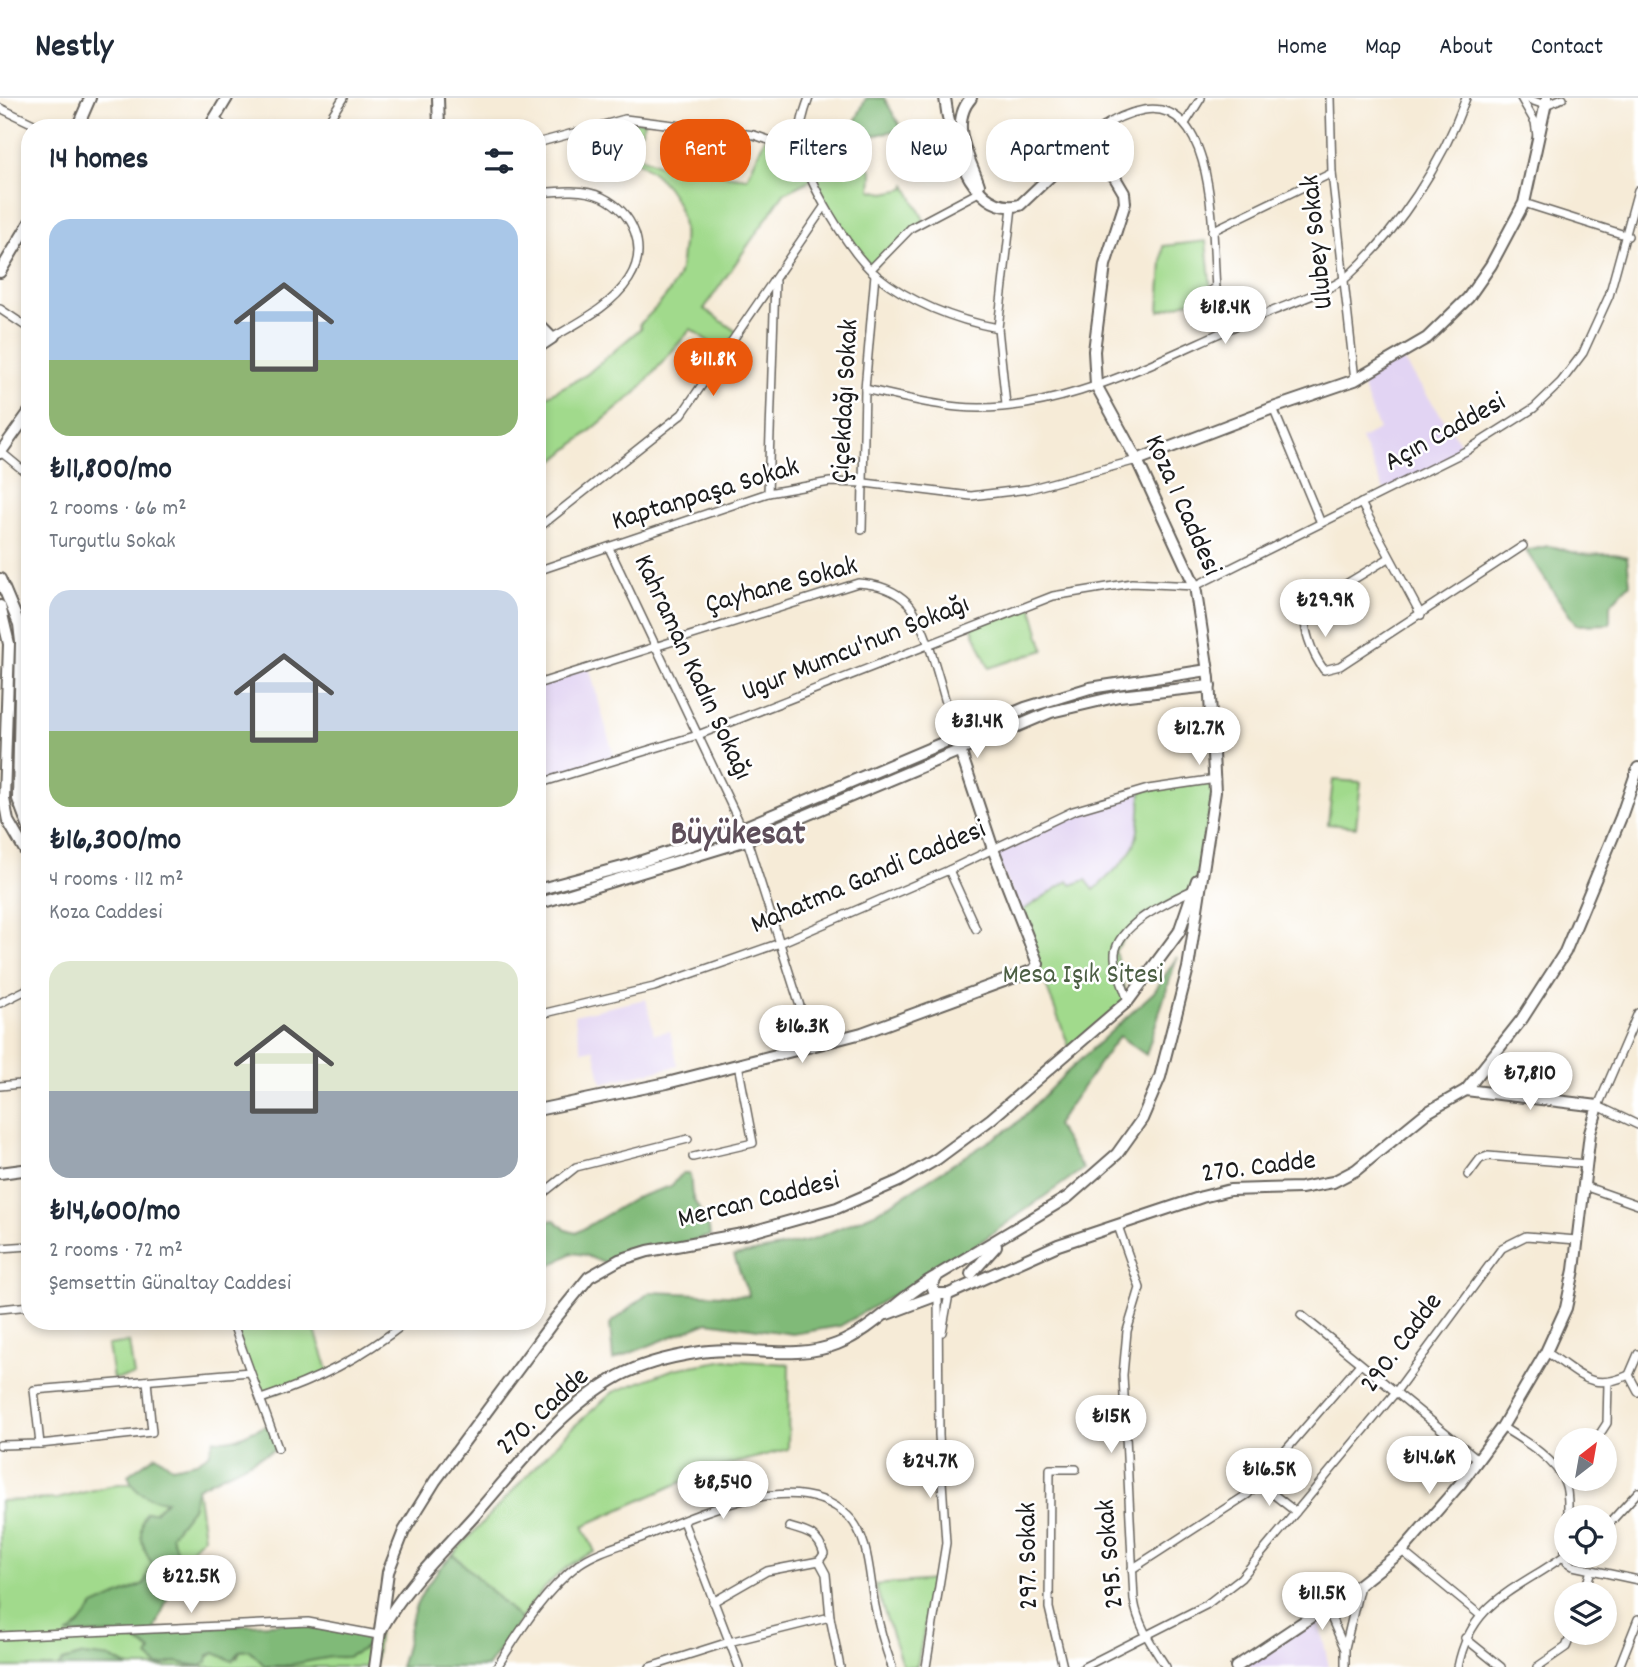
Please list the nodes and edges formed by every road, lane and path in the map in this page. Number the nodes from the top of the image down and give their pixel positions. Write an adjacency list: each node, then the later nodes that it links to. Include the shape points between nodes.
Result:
1 (90, 98): 16 (main road)
2 (227, 98): 17 (main road)
3 (343, 98): 18 (street)
4 (438, 98): 19 (main road)
5 (809, 98): 20 (street)
6 (945, 98): 31 (main road, via 963,167)
7 (971, 98): 31 (main road, via 962,111 961,133)
8 (1201, 98): 22 (street)
9 (1330, 98): 26 (street, Ulubey Sokak)
10 (1466, 98): 42 (street, via 1441,156 1409,204)
11 (1523, 98): 13 (street); 25 (street, via 1535,122)
12 (1563, 98): 13 (street)
13 (1546, 102): 25 (main road)
14 (0, 108): 15 (street)
15 (23, 119)
16 (81, 119)
17 (214, 119)
18 (330, 119)
19 (439, 119)
20 (803, 119)
21 (1118, 119): 22 (street, via 1151,109 1170,112)
22 (1186, 122): 37 (street, via 1204,162)
23 (765, 139): 24 (street, via 625,119)
24 (546, 141)
25 (1538, 144): 33 (main road)
26 (1332, 173): 37 (street); 42 (street, Ulubey Sokak)
27 (814, 182): 34 (street)
28 (1045, 182): 35 (main road, via 1028,200)
29 (1118, 182): 52 (main road, Koza 1 Caddesi, via 1125,203 1105,265 1094,351)
30 (1638, 190): 36 (street, Açın Caddesi)
31 (981, 191): 35 (main road); 41 (street, via 924,220 896,241)
32 (546, 193): 49 (street, via 601,196 617,207 638,237 630,278 606,304)
33 (1524, 203): 38 (street); 51 (main road, via 1468,298 1427,338)
34 (824, 207): 41 (street); 43 (street)
35 (1012, 207): 47 (street)
36 (1637, 207): 38 (street, Açın Caddesi)
37 (1212, 231): 44 (street, via 1216,288)
38 (1628, 236): 62 (street, Açın Caddesi, via 1609,296 1583,352 1561,382 1491,438)
39 (21, 237): 40 (main road)
40 (0, 272)
41 (873, 272): 47 (street, via 917,301); 53 (street, Çiçekdağı Sokak)
42 (1345, 279): 51 (street, Ulubey Sokak); 52 (street)
43 (775, 282): 61 (street); 63 (street, via 682,414)
44 (1200, 296)
45 (0, 309): 46 (street)
46 (21, 323)
47 (998, 328): 54 (street)
48 (546, 332): 49 (main road)
49 (552, 338): 50 (main road)
50 (546, 342)
51 (1355, 380): 55 (main road)
52 (1096, 385): 54 (street); 58 (main road, Koza 1 Caddesi)
53 (865, 389): 54 (street, via 961,407); 60 (street, Çiçekdağı Sokak)
54 (1006, 405)
55 (1273, 408): 58 (main road); 64 (street)
56 (21, 423): 57 (main road)
57 (0, 452): 59 (street)
58 (1137, 460): 60 (street, Kaptanpaşa Sokak, via 1029,489 971,496); 71 (main road, Koza 1 Caddesi)
59 (21, 469)
60 (865, 483): 61 (street, Kaptanpaşa Sokak, via 830,482); 65 (street, Çiçekdağı Sokak)
61 (768, 493): 67 (street, Kaptanpaşa Sokak)
62 (1361, 503): 64 (street, Açın Caddesi); 68 (street)
63 (546, 522)
64 (1321, 523): 71 (street, Açın Caddesi)
65 (862, 530)
66 (1523, 546): 73 (street)
67 (609, 548): 69 (street, Kaptanpaşa Sokak); 76 (street, Kahraman Kadın Sokağı)
68 (1389, 558): 73 (street); 73 (street, via 1308,607 1305,625 1320,664 1324,670 1340,666)
69 (546, 568)
70 (0, 579): 74 (main road)
71 (1195, 586): 75 (street, Ugur Mumcu'nun Sokağı, via 1132,583 1053,596); 78 (main road, Koza 1 Caddesi)
72 (0, 606): 90 (main road, via 9,644)
73 (1421, 615)
74 (19, 624): 77 (main road)
75 (926, 643): 76 (street, Çayhane Sokak, via 911,605 901,596 858,583); 82 (street, Ugur Mumcu'nun Sokağı); 83 (street, Çayhane Sokak)
76 (656, 647): 79 (street, Çayhane Sokak); 82 (street, Kahraman Kadın Sokağı)
77 (21, 655)
78 (1208, 670): 80 (main road, Koza 1 Caddesi); 83 (main road, via 1067,693)
79 (546, 681)
80 (1210, 686): 84 (main road, via 1070,706); 86 (main road, Koza 1 Caddesi)
81 (21, 703): 88 (main road)
82 (698, 735): 87 (street, Ugur Mumcu'nun Sokağı); 91 (street, Kahraman Kadın Sokağı)
83 (956, 738): 84 (main road, Çayhane Sokak); 91 (main road)
84 (960, 750): 92 (main road); 94 (main road, Çayhane Sokak)
85 (1638, 768): 112 (main road, via 1565,952 1522,1019)
86 (1216, 779): 94 (street, Mahatma Gandi Caddesi, via 1147,789 1097,803); 95 (main road, Koza 1 Caddesi)
87 (546, 781)
88 (21, 805)
89 (21, 816): 90 (main road)
90 (4, 821): 93 (main road)
91 (742, 828): 92 (main road, Kahraman Kadın Sokağı); 97 (main road)
92 (747, 840): 99 (main road); 101 (street, Kahraman Kadın Sokağı)
93 (21, 846)
94 (993, 849): 96 (street, Mahatma Gandi Caddesi); 108 (main road, Çayhane Sokak, via 1038,964 1034,970 888,1026)
95 (1206, 850): 98 (main road, Mercan Caddesi); 126 (main road, Koza 1 Caddesi, via 1188,968 1160,1077 1142,1119 1098,1173)
96 (949, 870): 100 (street); 101 (street, Mahatma Gandi Caddesi)
97 (546, 888)
98 (1195, 888): 103 (main road, Mercan Caddesi, via 1179,932); 103 (street, via 1140,918 1117,946 1115,957)
99 (546, 901)
100 (976, 929)
101 (780, 943): 105 (street, Mahatma Gandi Caddesi, via 654,987); 108 (street, Kahraman Kadın Sokağı)
102 (21, 992): 104 (street)
103 (1128, 1001): 181 (main road, Mercan Caddesi, via 991,1119 899,1181 853,1203 797,1221 631,1255 589,1277 409,1522 388,1573)
104 (0, 1003)
105 (546, 1013)
106 (1638, 1013): 107 (street)
107 (1634, 1028): 113 (street)
108 (813, 1047): 109 (main road)
109 (738, 1064): 114 (main road); 117 (street, via 753,1143)
110 (21, 1084): 111 (street)
111 (0, 1086)
112 (1466, 1090): 113 (main road); 125 (main road, 270. Cadde, via 1426,1113 1356,1170 1333,1182 1301,1188 1230,1190)
113 (1598, 1106): 115 (street); 118 (main road)
114 (546, 1109)
115 (1638, 1125)
116 (688, 1139): 123 (street, via 576,1167)
117 (693, 1157)
118 (1586, 1164): 121 (street, via 1488,1156); 122 (main road)
119 (21, 1172): 120 (main road)
120 (0, 1173)
121 (1468, 1175)
122 (1584, 1186): 124 (street); 127 (main road)
123 (546, 1191)
124 (1638, 1205)
125 (1118, 1226): 132 (main road, 270. Cadde, via 1058,1245); 171 (street, 295. Sokak, via 1140,1288 1127,1331 1123,1375)
126 (999, 1240): 130 (main road); 131 (main road, Koza 1 Caddesi)
127 (1577, 1240): 143 (main road, via 1569,1298); 151 (street, 290. Cadde, via 1527,1236 1502,1248)
128 (21, 1247): 129 (street)
129 (0, 1248)
130 (980, 1264): 132 (main road, via 985,1274); 133 (main road)
131 (959, 1265): 133 (main road); 134 (main road, 270. Cadde)
132 (1001, 1273): 135 (main road, 270. Cadde)
133 (971, 1274): 135 (main road)
134 (938, 1275): 136 (main road, via 931,1287); 139 (main road, 270. Cadde)
135 (964, 1288): 136 (main road, 270. Cadde)
136 (943, 1295): 139 (main road, 270. Cadde); 196 (street, via 939,1435 946,1543)
137 (21, 1307): 138 (street)
138 (0, 1309)
139 (884, 1315): 181 (main road, 270. Cadde, via 853,1337 813,1351 696,1353 638,1367 603,1386 531,1452 411,1586)
140 (1301, 1315): 145 (street)
141 (235, 1330): 146 (street)
142 (396, 1330): 152 (street, via 365,1354 310,1382)
143 (1546, 1352): 149 (street, via 1588,1380); 153 (main road)
144 (1638, 1354): 147 (street)
145 (1360, 1364): 151 (street); 161 (street)
146 (250, 1372): 148 (street); 152 (street)
147 (1629, 1375): 149 (street); 150 (street)
148 (147, 1381): 155 (street, via 152,1432); 155 (street, via 34,1390)
149 (1608, 1383): 154 (street)
150 (1638, 1392)
151 (1395, 1393): 158 (street); 163 (street, 290. Cadde)
152 (261, 1399): 157 (street)
153 (1502, 1427): 158 (main road); 159 (street)
154 (1604, 1428)
155 (40, 1444): 156 (street)
156 (0, 1445)
157 (278, 1448)
158 (1479, 1460): 167 (main road)
159 (1554, 1464)
160 (1076, 1469): 197 (street, 297. Sokak, via 1050,1469 1049,1608)
161 (1259, 1483): 163 (street); 171 (street)
162 (1638, 1492): 164 (street)
163 (1296, 1512): 183 (street, 290. Cadde, via 1241,1578 1206,1605)
164 (1617, 1515)
165 (683, 1521): 176 (street); 190 (street, via 576,1567 530,1616); 195 (street, via 761,1497 813,1498 839,1508 854,1522 862,1540)
166 (789, 1527): 168 (street, via 818,1538 824,1554)
167 (1402, 1551): 175 (main road); 178 (street)
168 (819, 1561): 176 (street, via 767,1571); 179 (street, via 826,1574)
169 (1554, 1563): 178 (street, via 1506,1591)
170 (1582, 1568): 172 (street)
171 (1132, 1569): 183 (street, 295. Sokak, via 1136,1616)
172 (1591, 1570): 173 (street); 174 (street)
173 (1638, 1580)
174 (1588, 1582)
175 (1360, 1584): 177 (main road); 187 (street)
176 (713, 1602): 185 (street)
177 (1326, 1605): 187 (street); 200 (main road)
178 (1480, 1615): 184 (street)
179 (830, 1616): 185 (street); 194 (street)
180 (1638, 1619): 205 (street)
181 (378, 1635): 182 (street, via 308,1622); 189 (main road, Mercan Caddesi)
182 (0, 1636)
183 (1146, 1637): 198 (street, 290. Cadde); 199 (street, 295. Sokak)
184 (1465, 1638): 202 (street); 203 (street)
185 (729, 1642): 188 (street); 193 (street)
186 (1567, 1645): 204 (street)
187 (1345, 1648): 201 (street)
188 (678, 1658): 191 (street); 192 (street)
189 (375, 1667)
190 (496, 1667)
191 (650, 1667)
192 (680, 1667)
193 (739, 1667)
194 (840, 1667)
195 (892, 1667)
196 (926, 1667)
197 (1063, 1667)
198 (1084, 1667)
199 (1167, 1667)
200 (1236, 1667)
201 (1345, 1667)
202 (1458, 1667)
203 (1502, 1667)
204 (1538, 1667)
205 (1619, 1667)

